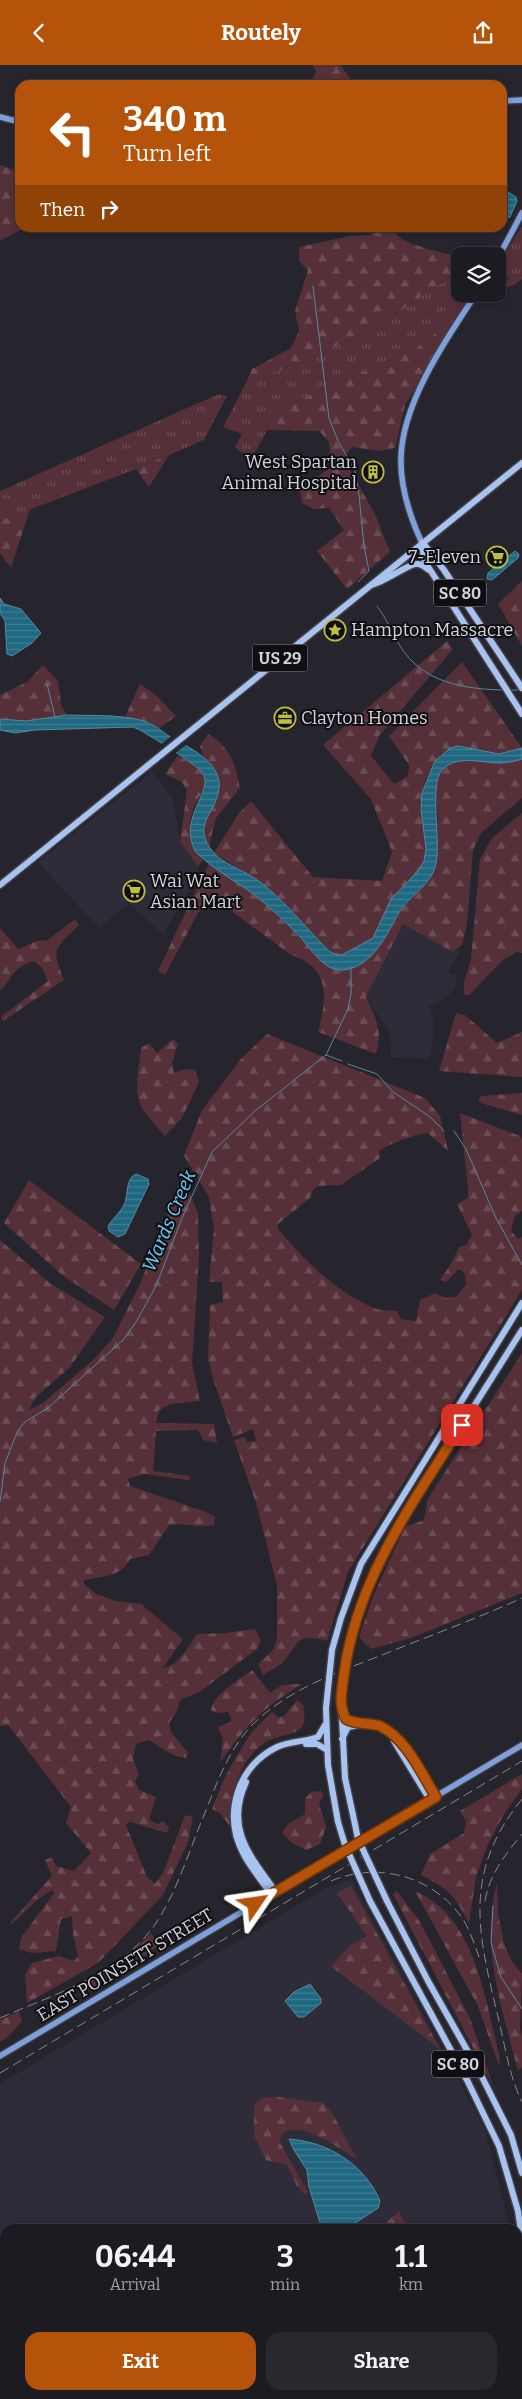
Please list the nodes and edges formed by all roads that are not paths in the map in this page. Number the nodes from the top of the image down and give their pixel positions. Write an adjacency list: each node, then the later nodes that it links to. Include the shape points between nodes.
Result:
1 (522, 100): 2 (main road)
2 (507, 101)
3 (0, 117): 4 (main road)
4 (15, 121)
5 (522, 213): 6 (main road)
6 (504, 247)
7 (471, 302): 9 (main road, via 421,387 402,445 403,484)
8 (522, 463): 9 (main road, US 29)
9 (422, 543): 10 (main road, SC 80); 11 (main road, US 29); 12 (main road, SC 80, via 444,570)
10 (430, 571): 11 (main road, via 413,564 390,579); 13 (main road, SC 80)
11 (370, 585): 14 (main road, US 29)
12 (520, 685)
13 (522, 714)
14 (0, 885)
15 (522, 1303): 18 (main road, SC 80, bridge, via 361,1564 332,1650)
16 (522, 1330): 17 (main road, SC 80, bridge, via 375,1568 348,1645)
17 (340, 1709): 19 (main road, SC 80); 22 (main road, via 348,1721 372,1723 394,1736 406,1750)
18 (325, 1725): 21 (main road, SC 80); 23 (main road, via 318,1737 286,1744 262,1757 245,1776 235,1798 237,1840 243,1854)
19 (342, 1739): 22 (main road, via 350,1726 367,1726 383,1732 397,1745); 25 (main road, SC 80, bridge, via 345,1778 358,1839 386,1901 511,2135)
20 (522, 1745): 22 (main road, EAST POINSETT STREET)
21 (327, 1750): 23 (main road, via 322,1745 310,1744 277,1751 255,1769 243,1789 238,1808 240,1833 248,1853); 26 (main road, SC 80, bridge, via 338,1822 345,1845 370,1901 499,2146)
22 (433, 1799): 23 (main road, EAST POINSETT STREET)
23 (273, 1893): 24 (main road, EAST POINSETT STREET)
24 (0, 2056)
25 (522, 2173)
26 (519, 2224)

